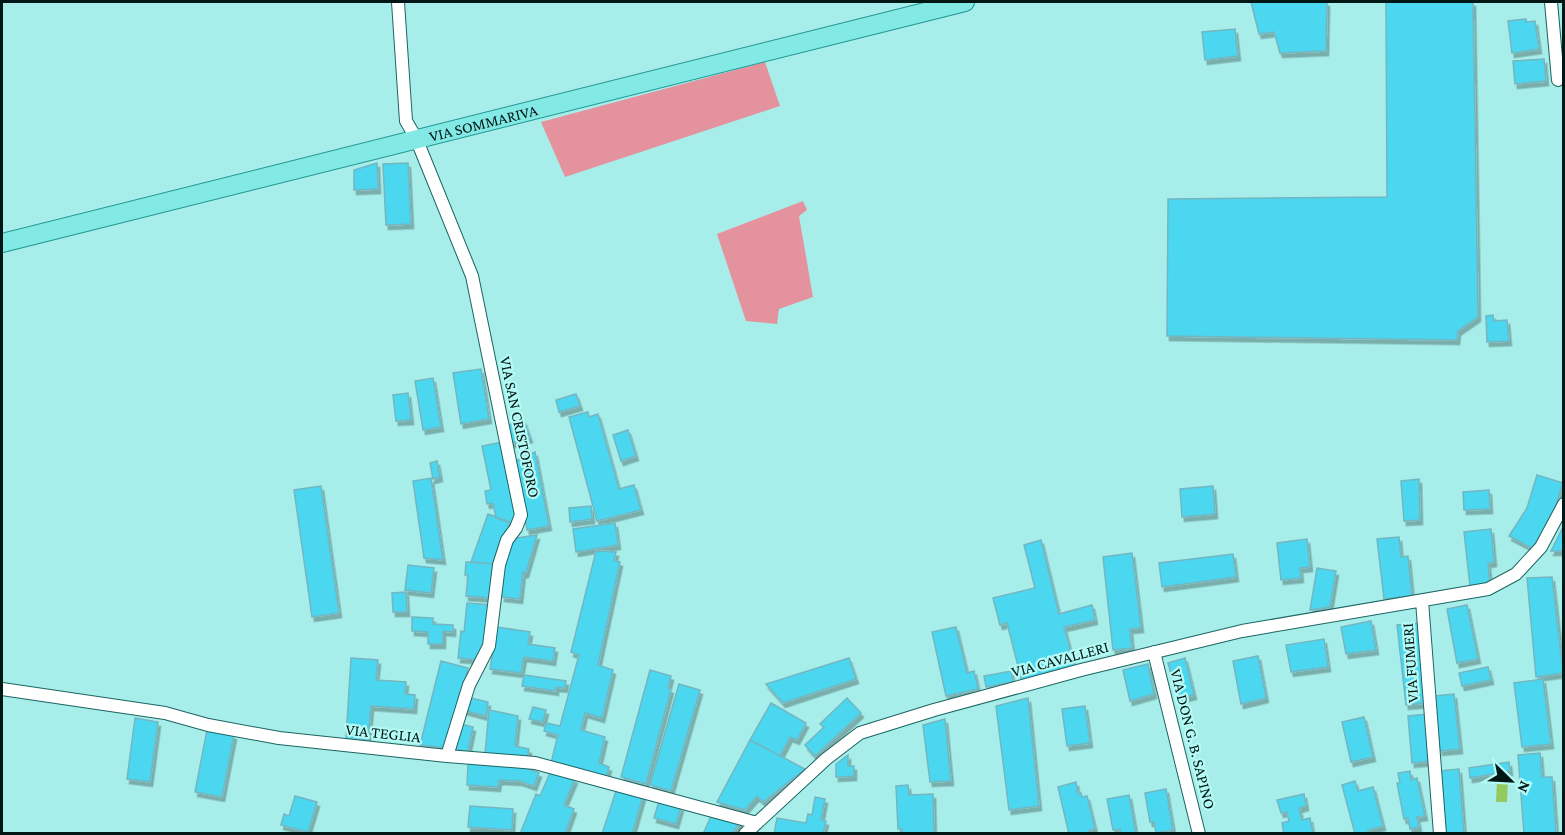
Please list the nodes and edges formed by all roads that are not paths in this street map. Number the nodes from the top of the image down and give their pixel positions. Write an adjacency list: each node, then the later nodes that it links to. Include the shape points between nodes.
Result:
1 (398, 2): 5 (street, VIA SAN CRISTOFORO, via 406,121)
2 (965, 2): 5 (main road, VIA SOMMARIVA)
3 (1551, 2): 4 (street)
4 (1558, 80)
5 (416, 138): 6 (main road, VIA SOMMARIVA); 11 (street, VIA SAN CRISTOFORO, via 472,276 521,515 499,565 489,645 469,686)
6 (2, 243)
7 (1563, 504): 8 (street, VIA FUMERI, via 1541,547 1516,574 1488,589)
8 (1422, 601): 9 (street, VIA CAVALLERI, via 1242,631); 15 (street, VIA FUMERI)
9 (1154, 652): 12 (street, VIA CAVALLERI, via 945,706 860,733); 14 (street, VIA DON G. B. SAPINO)
10 (2, 689): 11 (street, VIA TEGLIA, via 165,713 248,734)
11 (447, 756): 12 (street, VIA TEGLIA, via 535,763)
12 (757, 823): 13 (street, VIA CAVALLERI)
13 (745, 834)
14 (1199, 834)
15 (1440, 834)

